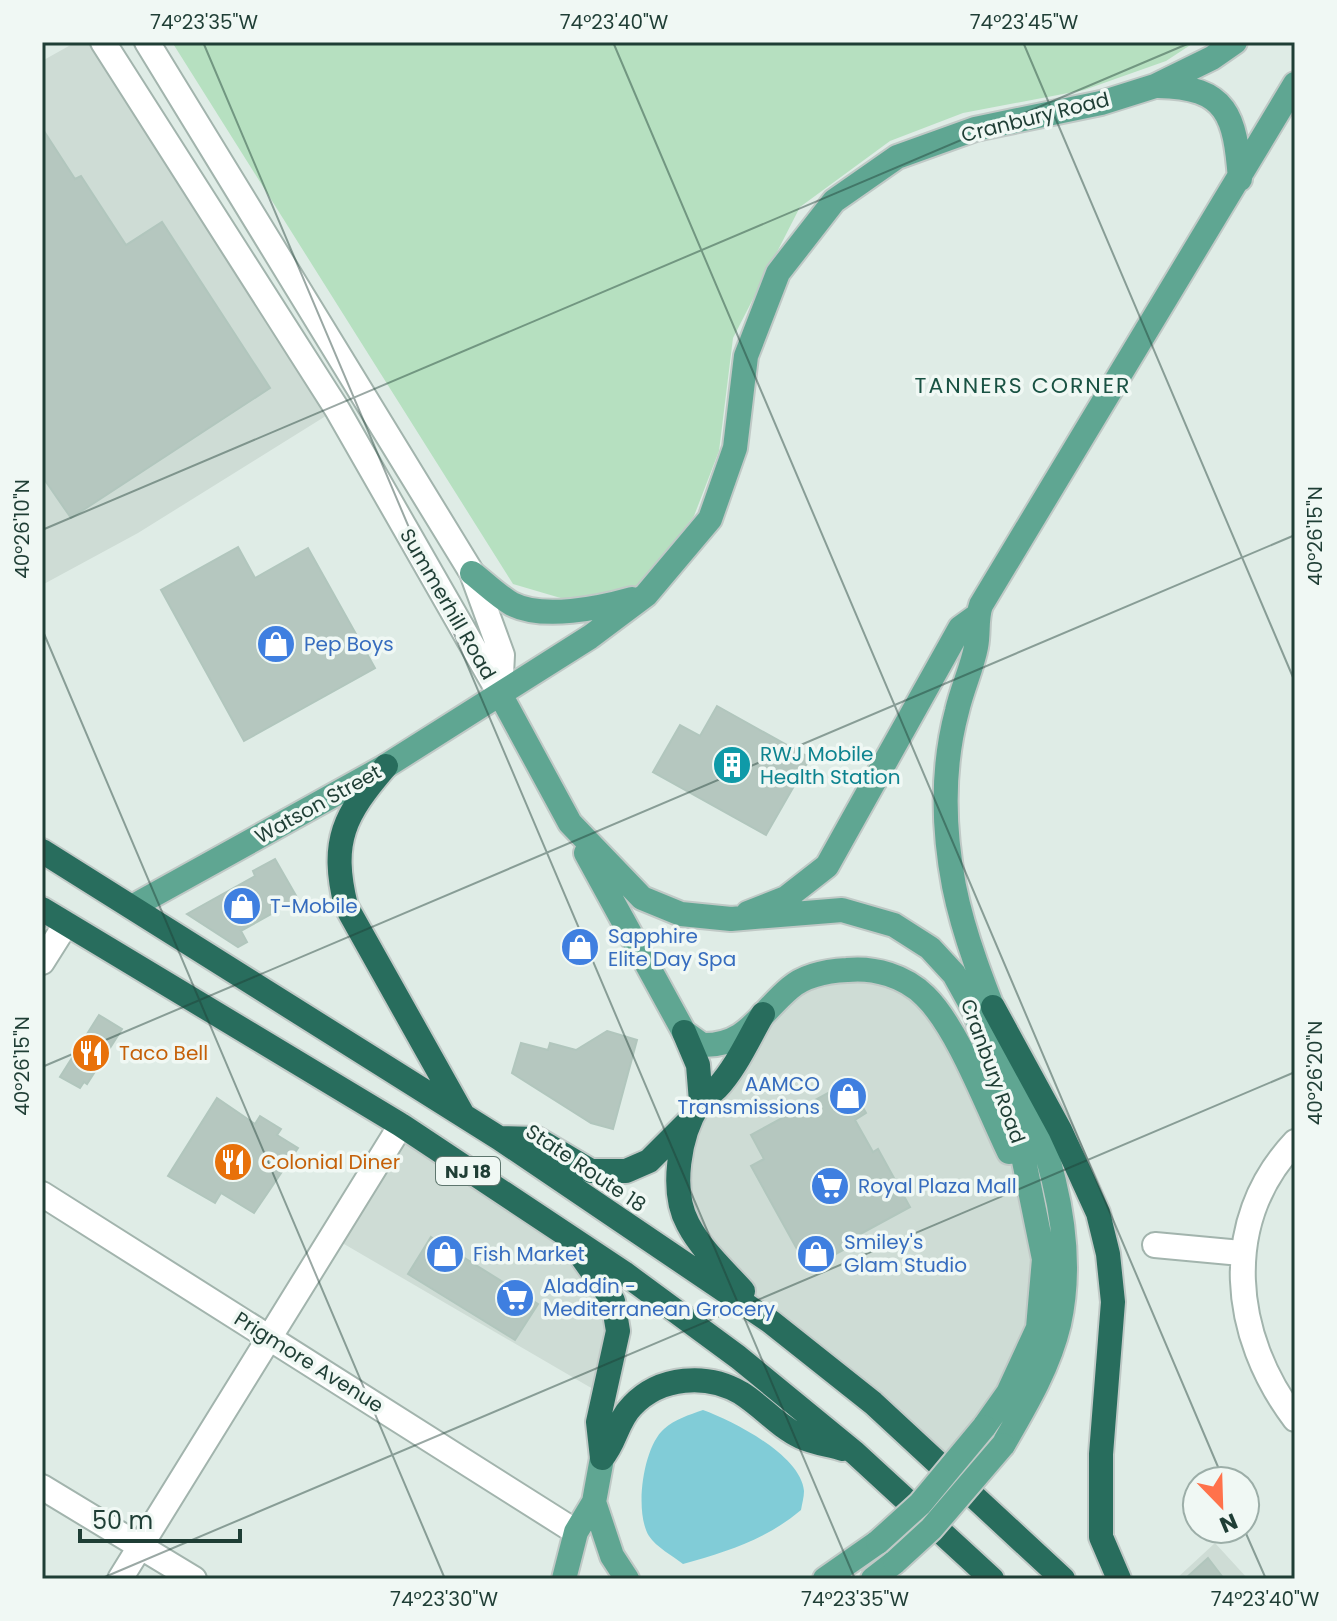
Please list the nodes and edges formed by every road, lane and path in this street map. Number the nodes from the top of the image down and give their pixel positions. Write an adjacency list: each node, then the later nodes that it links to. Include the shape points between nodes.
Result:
1 (103, 42): 10 (street, Summerhill Road, via 337,409)
2 (147, 42): 7 (street, Summerhill Road)
3 (1235, 42): 5 (main road, Cranbury Road)
4 (1295, 84): 6 (main road, Cranbury Road)
5 (1155, 86): 6 (main road, via 1190,86 1212,96 1228,116); 8 (main road, Cranbury Road, via 975,129 897,157 834,201 778,273 746,356 735,448 710,519)
6 (1240, 179): 9 (main road, Cranbury Road)
7 (472, 573): 8 (main road, via 514,605 555,612); 10 (street, Summerhill Road, via 502,655)
8 (646, 595): 10 (main road, Cranbury Road)
9 (978, 615): 16 (main road, via 960,628 827,866 786,898); 19 (main road, Cranbury Road, via 976,646 956,712 946,772 947,831 955,888)
10 (500, 694): 11 (main road, Watson Street); 12 (main road, Cranbury Road)
11 (386, 766): 14 (main road, Watson Street); 23 (highway, via 354,804 340,838 337,871 346,906)
12 (570, 823): 16 (main road, Cranbury Road, via 642,898 681,914); 21 (main road)
13 (42, 851): 14 (highway, State Route 18 / NJ 18)
14 (132, 907): 23 (highway, State Route 18 / NJ 18)
15 (42, 909): 17 (highway, NJ 18)
16 (731, 919): 28 (main road, Cranbury Road, via 842,910 894,925 930,948 954,974 975,1012 1022,1151)
17 (66, 924): 18 (street); 24 (highway, NJ 18)
18 (42, 962)
19 (993, 1007): 46 (main road, Cranbury Road, bridge, via 1051,1171 1065,1242 1059,1324 1034,1392 1003,1445 931,1529); 49 (highway, via 1060,1130 1098,1213 1108,1254 1113,1302 1101,1454 1101,1537)
20 (763, 1014): 21 (main road, via 735,1041 720,1045 702,1045); 22 (highway, via 717,1088); 28 (main road, via 792,986 824,972 862,968 891,974 925,996 952,1035)
21 (684, 1032): 22 (highway, via 698,1065)
22 (696, 1109): 25 (highway, via 649,1161 626,1171 591,1171 537,1139); 32 (highway, via 680,1163 686,1221 701,1246)
23 (463, 1116): 25 (highway, State Route 18 / NJ 18)
24 (401, 1125): 29 (highway, NJ 18); 33 (street)
25 (499, 1138): 32 (highway, State Route 18 / NJ 18)
26 (1295, 1142): 31 (street, via 1259,1201)
27 (42, 1194): 33 (street, Prigmore Avenue)
28 (1037, 1216): 45 (main road, Cranbury Road, bridge, via 1044,1259 1038,1328 1008,1393 920,1504)
29 (571, 1237): 35 (highway, NJ 18, via 738,1357); 36 (highway, via 613,1301 618,1331 598,1422)
30 (1155, 1245): 31 (street)
31 (1241, 1253): 34 (street, via 1251,1339 1274,1392)
32 (771, 1322): 48 (highway, State Route 18 / NJ 18, via 873,1403)
33 (270, 1336): 39 (street, Prigmore Avenue); 40 (street)
34 (1295, 1419)
35 (855, 1453): 36 (highway, via 800,1436 740,1392 687,1380 635,1403); 47 (highway, NJ 18)
36 (602, 1458): 38 (main road)
37 (42, 1487): 40 (street)
38 (594, 1502): 39 (main road); 44 (main road, via 599,1527)
39 (576, 1532): 41 (main road)
40 (141, 1546): 42 (street); 43 (street)
41 (565, 1578)
42 (120, 1579)
43 (194, 1579)
44 (627, 1579)
45 (825, 1579)
46 (873, 1579)
47 (992, 1579)
48 (1063, 1579)
49 (1119, 1579)

